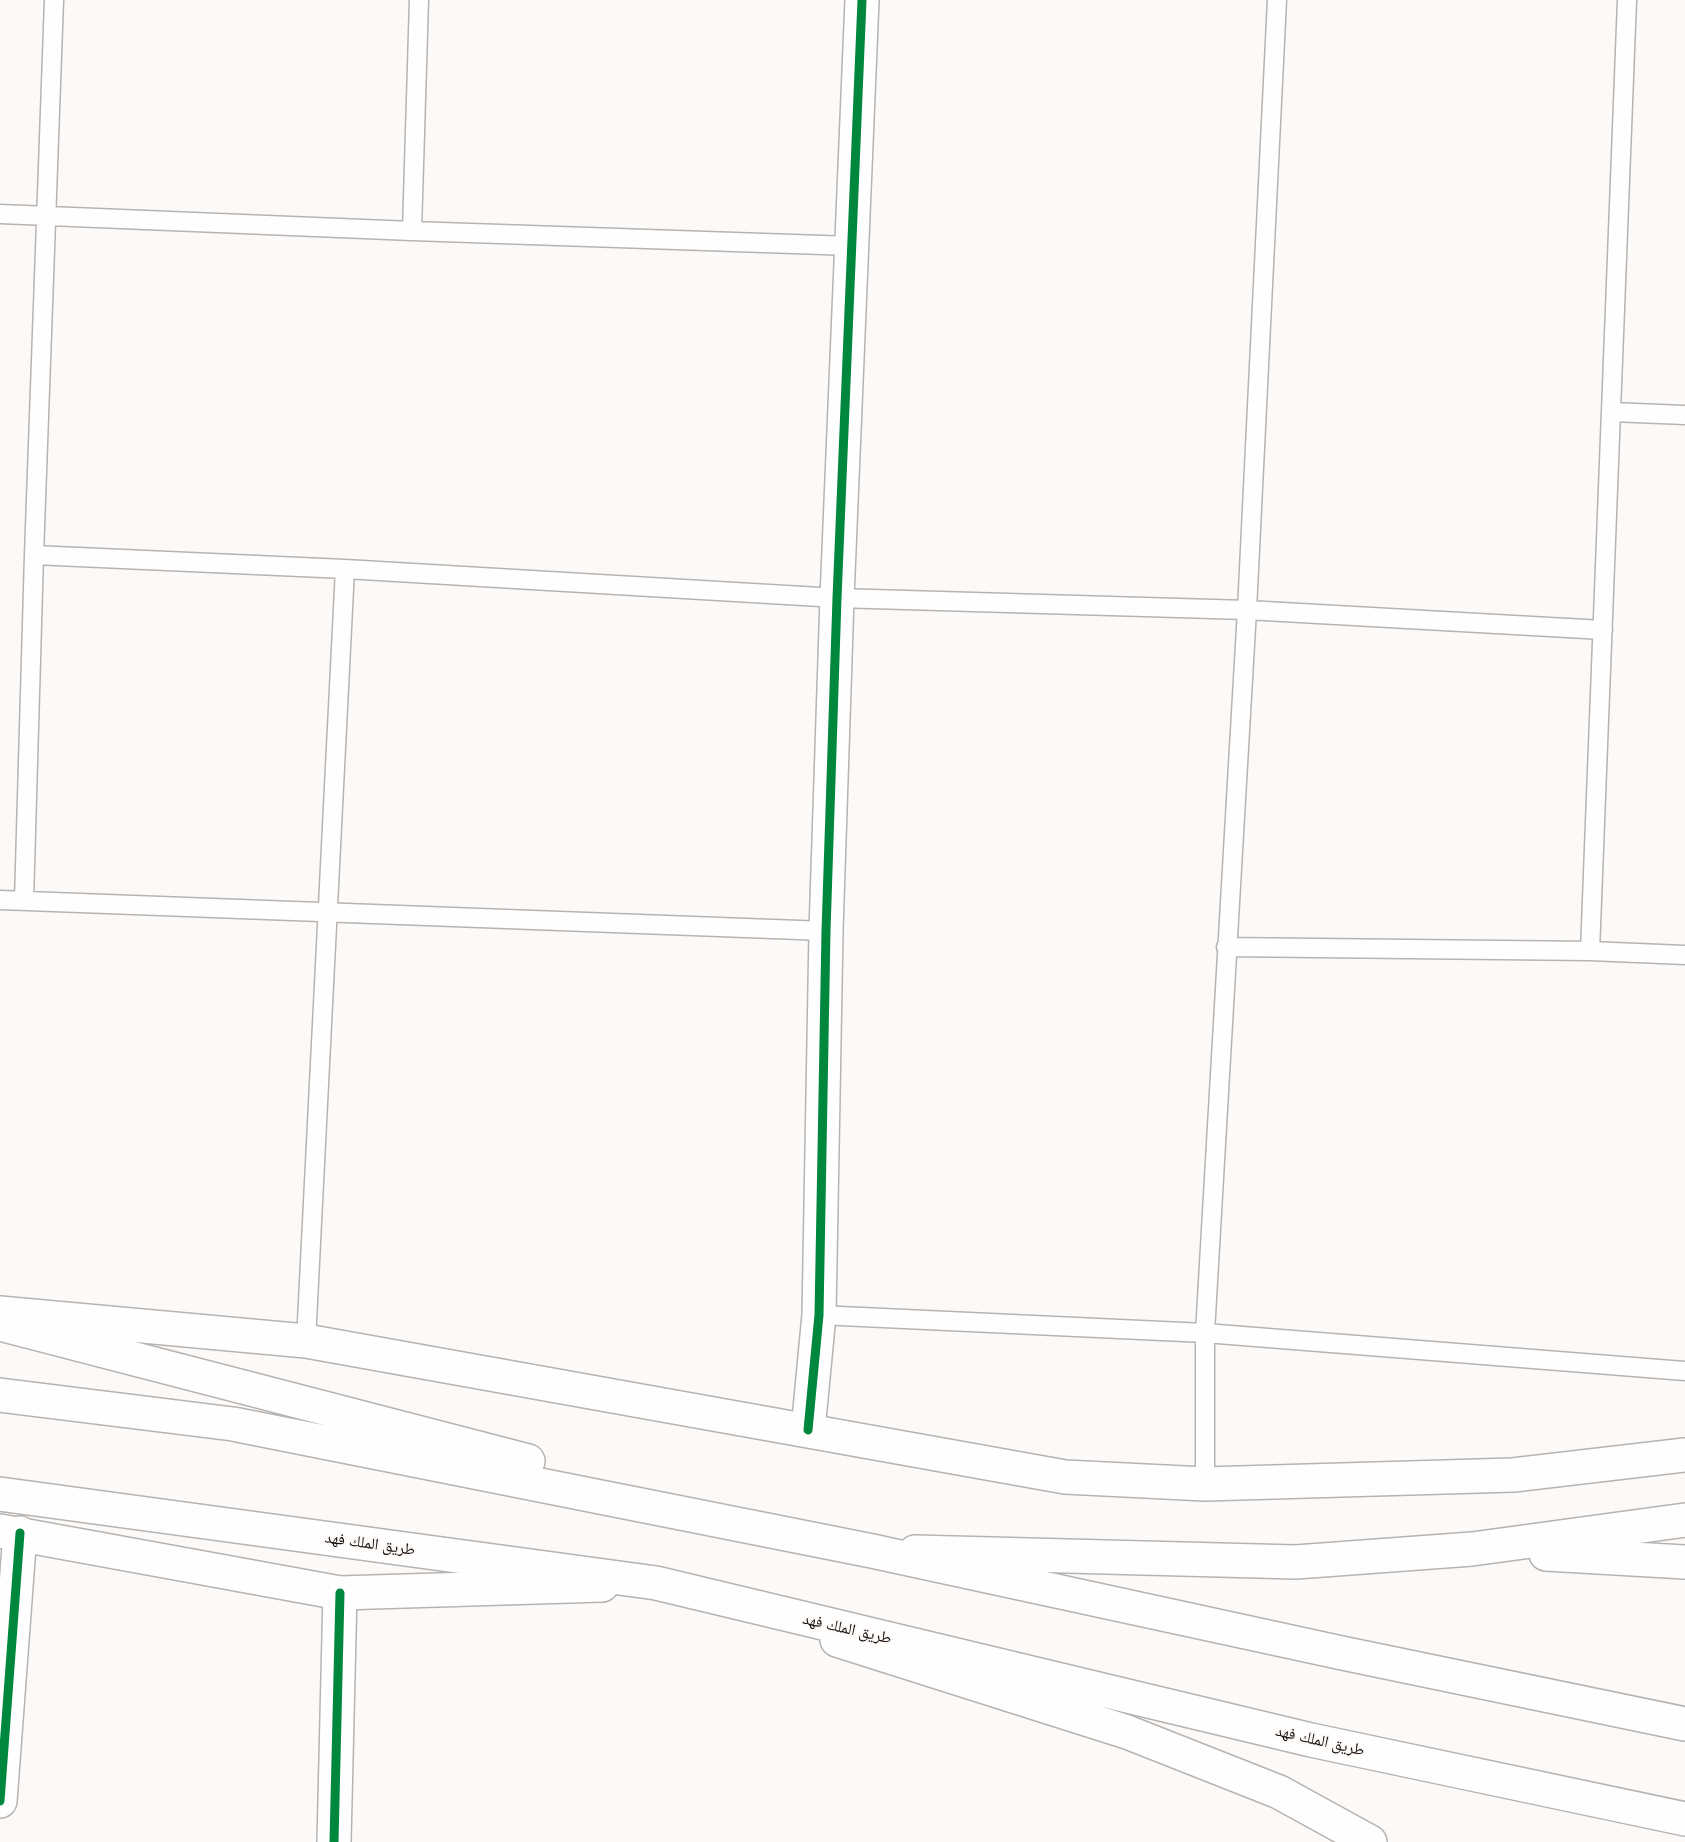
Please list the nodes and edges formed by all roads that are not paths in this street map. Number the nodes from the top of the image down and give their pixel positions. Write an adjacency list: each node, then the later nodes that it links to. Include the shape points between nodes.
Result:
1 (54, 0): 7 (lane)
2 (419, 0): 8 (lane)
3 (862, 0): 9 (main road)
4 (1277, 0): 15 (lane)
5 (1628, 0): 10 (lane)
6 (0, 214): 7 (lane)
7 (46, 216): 8 (lane); 12 (lane)
8 (412, 231): 9 (lane)
9 (852, 246): 14 (main road)
10 (1611, 412): 11 (lane); 16 (lane)
11 (1685, 415)
12 (34, 555): 13 (lane); 18 (lane)
13 (345, 569): 14 (lane); 19 (lane)
14 (837, 598): 15 (lane); 20 (main road)
15 (1246, 610): 16 (lane); 21 (lane)
16 (1603, 630): 22 (lane)
17 (0, 900): 18 (lane)
18 (24, 901): 19 (lane)
19 (328, 913): 20 (lane); 28 (lane)
20 (826, 931): 25 (main road)
21 (1226, 947): 22 (lane); 27 (lane)
22 (1590, 951): 23 (lane)
23 (1685, 955)
24 (0, 1313): 28 (main road)
25 (819, 1315): 27 (lane); 31 (main road)
26 (0, 1324): 38 (main road)
27 (1204, 1333): 29 (lane); 33 (lane)
28 (306, 1341): 31 (main road)
29 (1685, 1371)
30 (0, 1395): 38 (main road, via 233,1424)
31 (808, 1430): 33 (main road, via 1065,1477)
32 (1685, 1455): 33 (main road, via 1514,1475)
33 (1204, 1484)
34 (0, 1494): 40 (main road, طريق الملك فهد)
35 (1685, 1520): 37 (main road)
36 (10, 1532): 41 (main road); 43 (main road)
37 (1472, 1549): 38 (main road, via 1296,1562); 39 (main road)
38 (872, 1551): 42 (main road)
39 (1685, 1562)
40 (656, 1583): 41 (main road); 44 (main road, طريق الملك فهد, via 1311,1740); 46 (main road, via 1127,1732 1279,1792)
41 (340, 1593): 45 (main road)
42 (1685, 1724)
43 (0, 1800)
44 (1685, 1819)
45 (334, 1842)
46 (1370, 1842)

